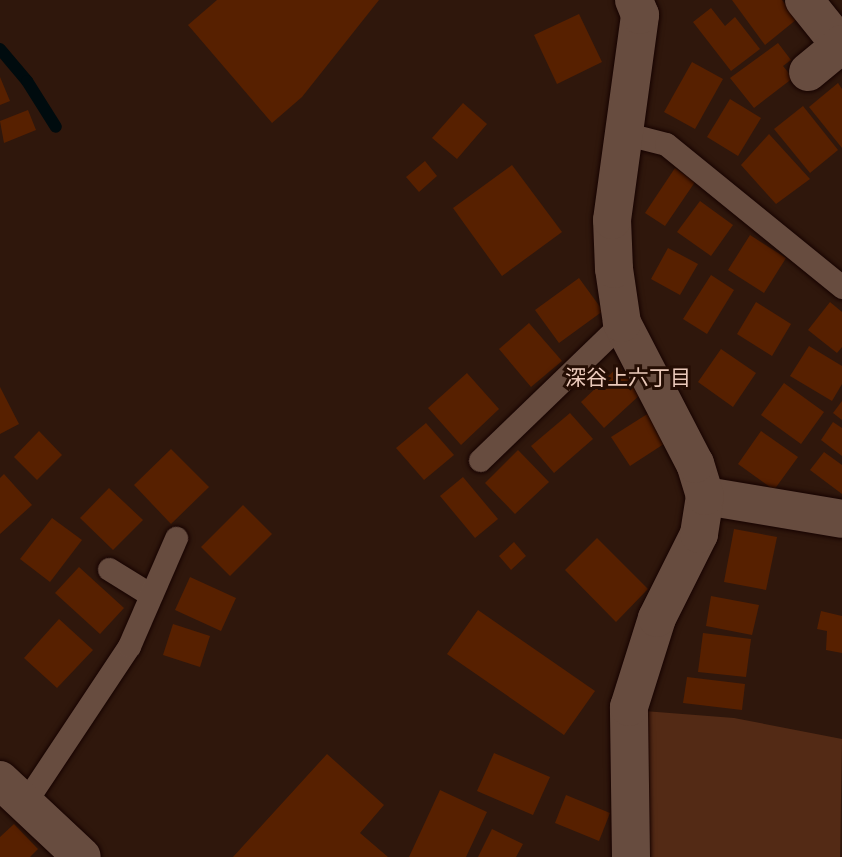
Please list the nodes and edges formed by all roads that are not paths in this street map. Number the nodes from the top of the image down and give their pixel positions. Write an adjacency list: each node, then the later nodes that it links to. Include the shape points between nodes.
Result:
1 (804, 0): 3 (street)
2 (647, 5): 5 (street)
3 (841, 45): 4 (street)
4 (808, 72)
5 (623, 133): 6 (lane, via 666,144); 7 (street, via 612,220)
6 (842, 287)
7 (622, 323): 8 (lane); 9 (street, via 695,464)
8 (480, 460)
9 (705, 496): 10 (street); 16 (street, via 699,534 657,618 629,707)
10 (842, 519)
11 (176, 538): 13 (lane)
12 (109, 569): 13 (lane)
13 (151, 595): 14 (lane, via 129,646)
14 (12, 792): 15 (street)
15 (82, 857)
16 (631, 857)

